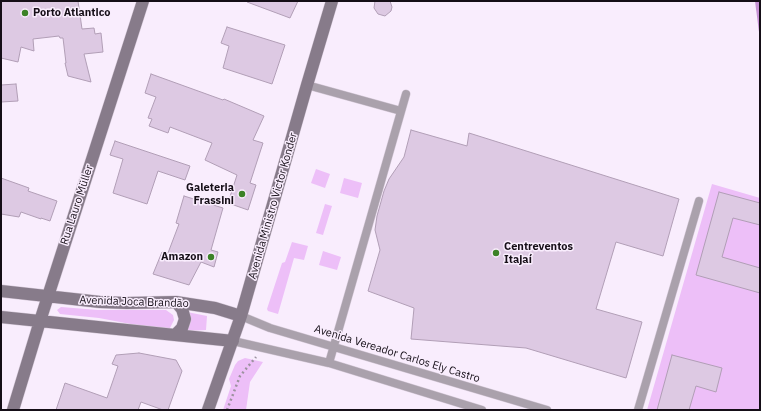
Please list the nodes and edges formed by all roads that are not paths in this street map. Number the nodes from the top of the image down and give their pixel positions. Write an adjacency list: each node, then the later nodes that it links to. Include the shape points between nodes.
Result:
1 (143, 1): 8 (main road, Rua Lauro Müller)
2 (332, 1): 3 (main road, Avenida Ministro Victor Konder)
3 (306, 85): 5 (lane); 10 (main road, Avenida Ministro Victor Konder)
4 (406, 94): 5 (lane)
5 (400, 111): 15 (lane)
6 (700, 201): 21 (lane)
7 (1, 291): 8 (main road, Avenida Joca Brandão)
8 (47, 297): 9 (main road, Avenida Joca Brandão, via 100,302); 12 (main road, Rua Lauro Müller)
9 (176, 302): 10 (main road, Avenida Joca Brandão, via 215,308); 13 (main road, via 182,309 185,319 182,328)
10 (241, 316): 14 (main road, Avenida Ministro Victor Konder); 15 (lane, Avenida Vereador Carlos Ely Castro, via 270,328)
11 (1, 317): 12 (main road)
12 (40, 321): 13 (main road); 17 (main road, Rua Lauro Müller)
13 (175, 335): 14 (main road)
14 (233, 341): 16 (lane); 18 (main road, Avenida Ministro Victor Konder)
15 (333, 347): 16 (lane); 20 (lane, Avenida Vereador Carlos Ely Castro)
16 (329, 363): 19 (lane)
17 (12, 410)
18 (208, 410)
19 (482, 410)
20 (547, 410)
21 (638, 410)

